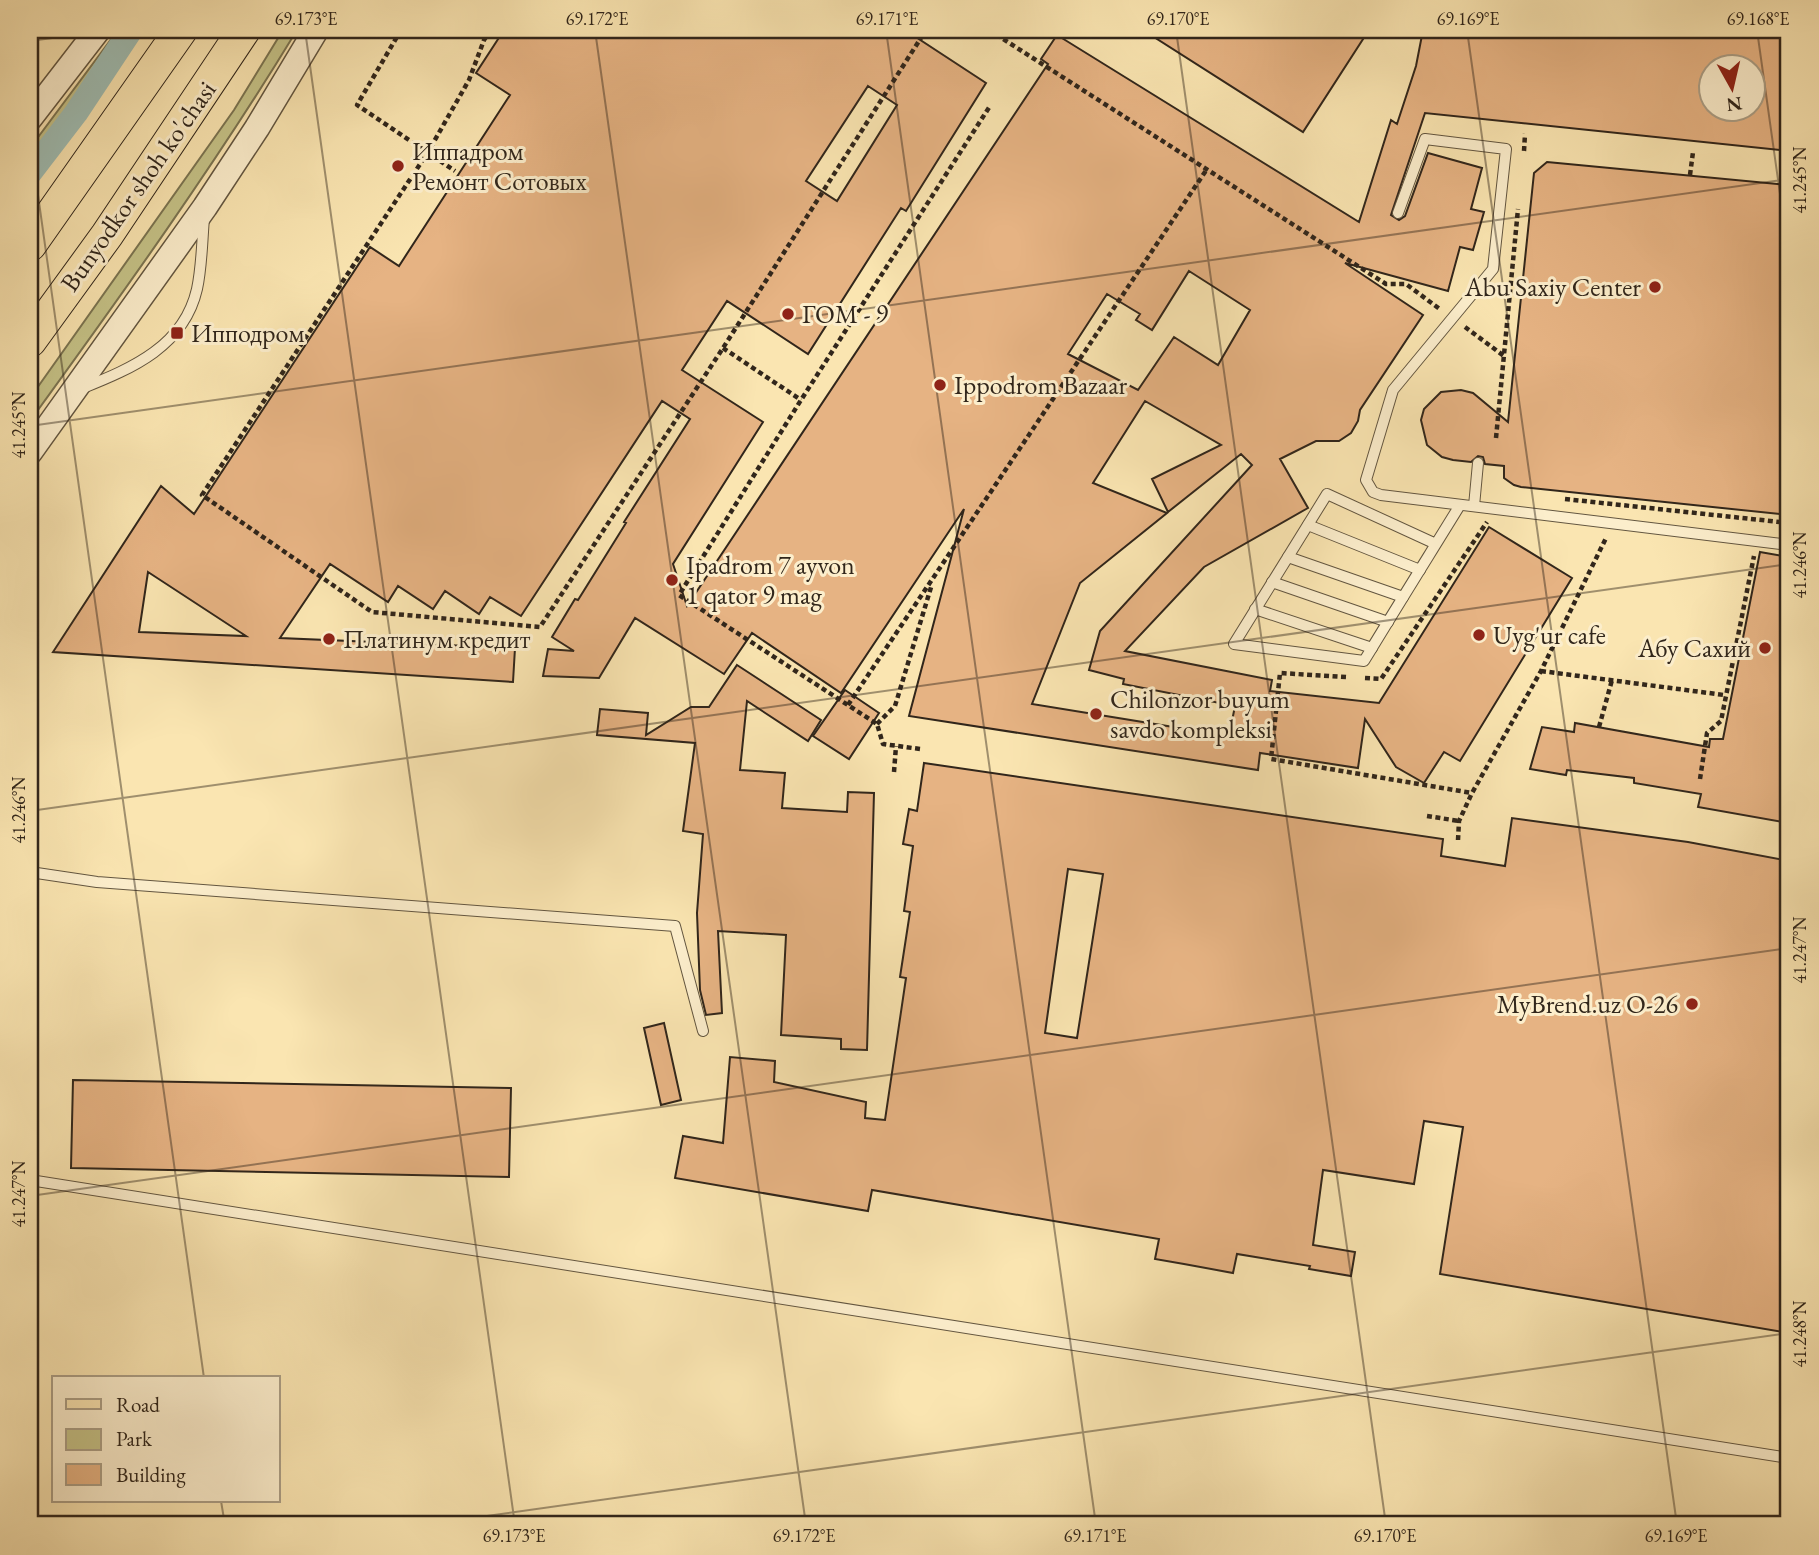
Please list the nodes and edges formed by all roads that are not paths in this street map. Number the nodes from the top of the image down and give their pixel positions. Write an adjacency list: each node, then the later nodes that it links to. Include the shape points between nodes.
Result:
1 (99, 30): 5 (street)
2 (181, 30): 8 (main road, Bunyodkor shoh ko'chasi)
3 (244, 30): 9 (main road, Bunyodkor shoh ko'chasi)
4 (316, 30): 6 (street)
5 (30, 118)
6 (205, 207): 10 (street); 10 (lane, via 197,291 177,333 143,360)
7 (1398, 213): 13 (lane, via 1425,139 1506,149 1493,269 1393,390 1366,480 1373,492 1381,495)
8 (30, 244)
9 (30, 341)
10 (73, 392): 11 (street)
11 (30, 452)
12 (1478, 463): 14 (lane)
13 (1460, 505): 14 (lane); 16 (lane)
14 (1474, 506): 17 (lane)
15 (1308, 525): 16 (lane, via 1327,494); 18 (lane); 19 (lane)
16 (1436, 544): 19 (lane)
17 (1789, 545)
18 (1288, 557): 20 (lane); 21 (lane)
19 (1420, 570): 21 (lane)
20 (1272, 582): 22 (lane); 23 (lane)
21 (1403, 597): 23 (lane)
22 (1255, 609): 24 (lane); 24 (lane, via 1234,644 1364,661)
23 (1388, 622): 24 (lane)
24 (1372, 649)
25 (30, 872): 26 (lane, via 97,882 675,926)
26 (703, 1031)
27 (30, 1180): 28 (lane)
28 (1789, 1458)

